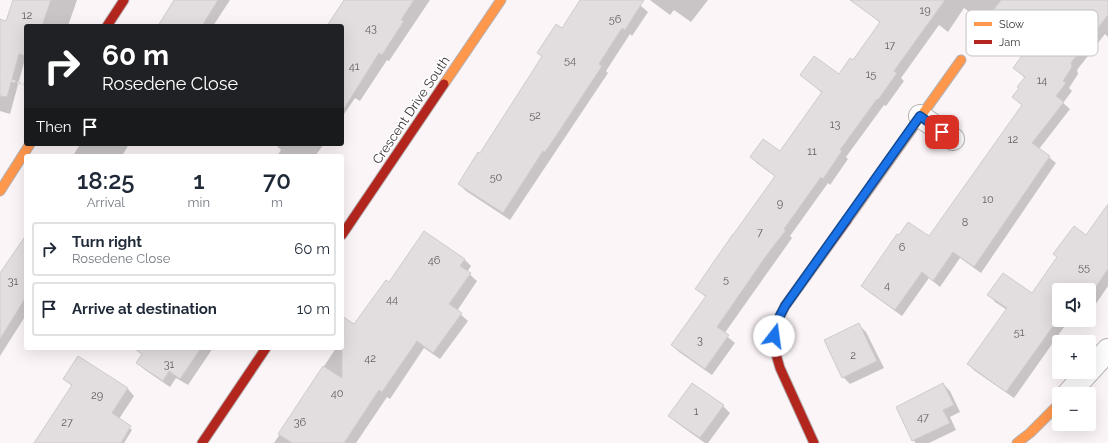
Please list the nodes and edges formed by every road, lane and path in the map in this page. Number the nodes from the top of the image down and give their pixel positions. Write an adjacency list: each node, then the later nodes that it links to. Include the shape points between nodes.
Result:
1 (124, 0): 3 (street)
2 (501, 0): 11 (street, Crescent Drive South)
3 (108, 24)
4 (961, 60): 7 (street)
5 (0, 78): 6 (path)
6 (24, 84)
7 (920, 116): 8 (street); 19 (street, via 785,306 775,325 778,363)
8 (953, 140)
9 (29, 146): 10 (street)
10 (0, 191)
11 (344, 232)
12 (265, 350): 18 (street)
13 (1108, 350): 14 (street)
14 (1096, 364)
15 (1082, 379): 16 (street)
16 (1075, 387)
17 (1052, 411): 20 (street)
18 (202, 443)
19 (814, 443)
20 (1017, 443)

